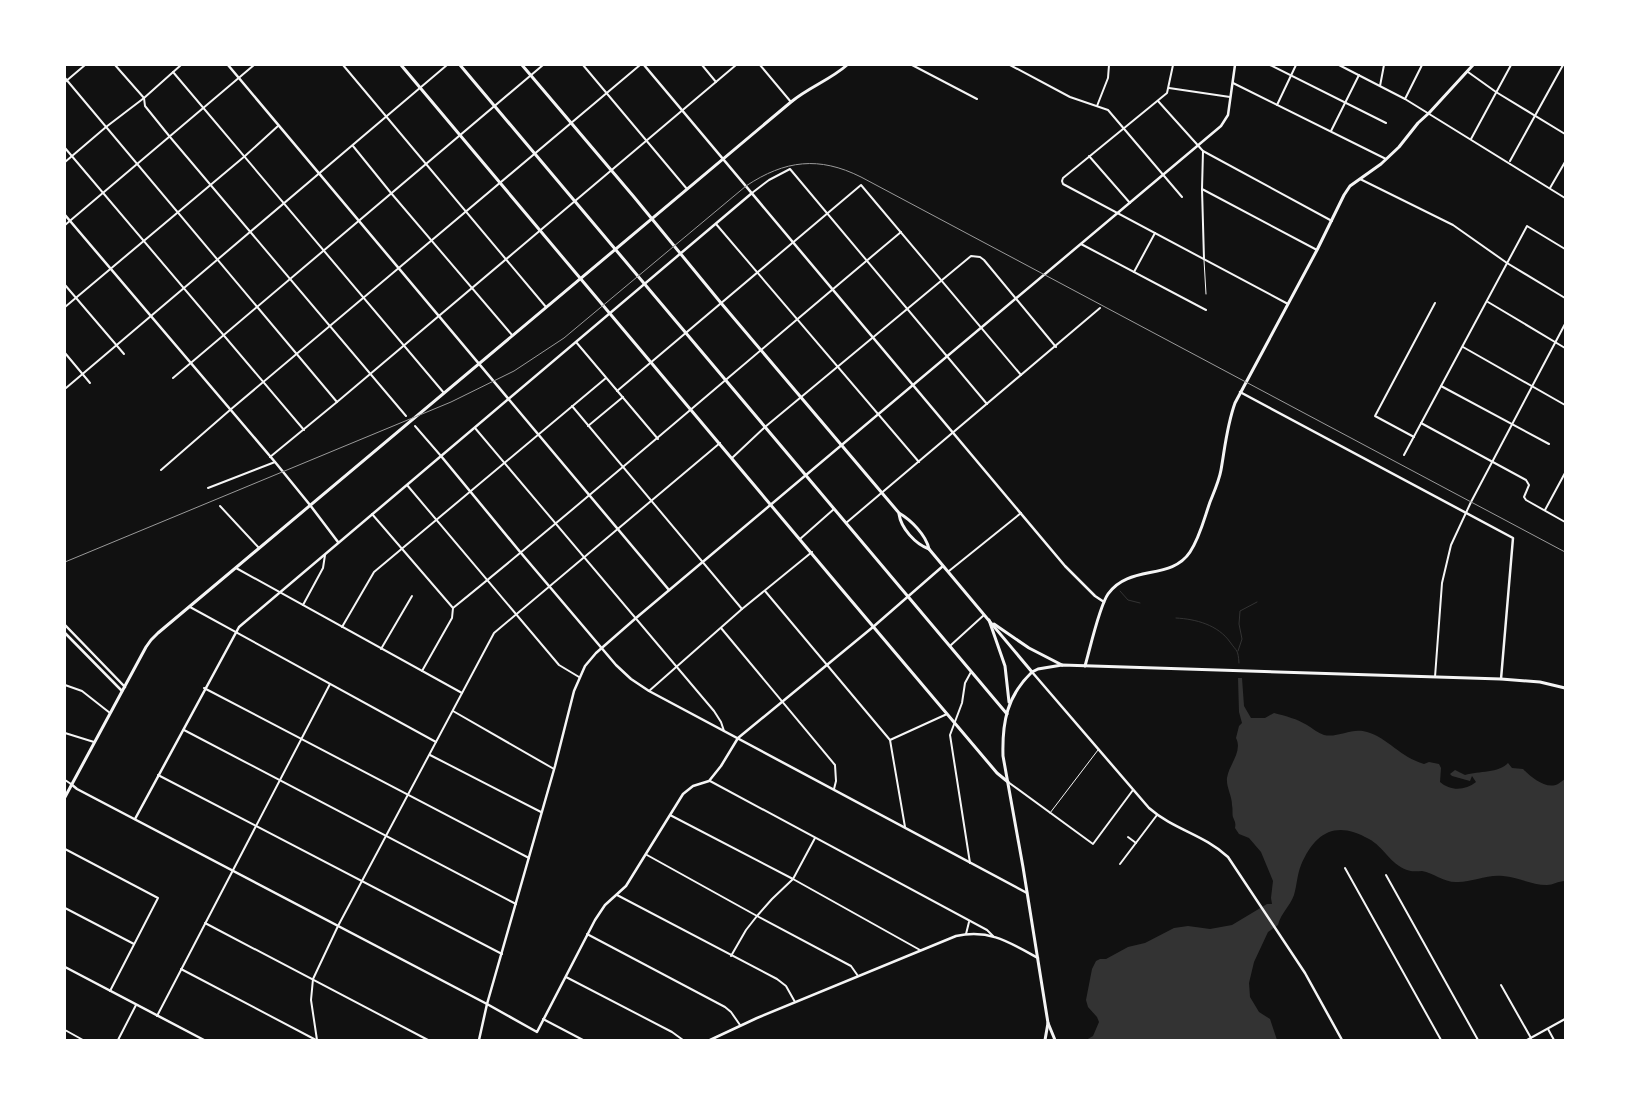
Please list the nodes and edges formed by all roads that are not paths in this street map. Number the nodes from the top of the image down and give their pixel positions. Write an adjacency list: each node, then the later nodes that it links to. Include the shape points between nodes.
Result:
1 (85, 65): 39 (street)
2 (115, 65): 48 (street)
3 (180, 65): 33 (street)
4 (228, 65): 38 (street)
5 (254, 65): 38 (street)
6 (343, 65): 32 (street)
7 (350, 65): 32 (street)
8 (402, 65): 43 (main road)
9 (447, 65): 43 (street)
10 (460, 65): 54 (main road)
11 (522, 65): 36 (main road)
12 (543, 65): 36 (street)
13 (583, 65): 46 (street)
14 (642, 65): 46 (street); 58 (street)
15 (702, 65): 40 (street)
16 (736, 65): 40 (street)
17 (760, 65): 52 (street)
18 (847, 65): 52 (main road)
19 (912, 65): 49 (street)
20 (1010, 65): 56 (street, via 1070,97)
21 (1109, 65): 56 (street, via 1108,78)
22 (1173, 65): 44 (street)
23 (1235, 65): 41 (street)
24 (1270, 65): 37 (street)
25 (1296, 65): 37 (street)
26 (1340, 65): 35 (street)
27 (1384, 65): 42 (street)
28 (1422, 65): 51 (street)
29 (1473, 65): 34 (main road)
30 (1511, 65): 45 (street)
31 (1563, 65): 60 (street)
32 (346, 69): 61 (street)
33 (173, 72): 48 (street); 57 (street)
34 (1468, 72): 45 (street); 59 (main road)
35 (1359, 75): 42 (street); 53 (street)
36 (530, 76): 54 (street); 63 (main road)
37 (1290, 76): 53 (street); 55 (street)
38 (239, 78): 57 (street); 64 (street)
39 (66, 80): 65 (street)
40 (716, 82): 58 (street)
41 (1232, 83): 47 (street); 55 (street)
42 (1380, 86): 51 (street)
43 (421, 88): 61 (street); 68 (main road)
44 (1169, 88): 47 (street); 50 (street)
45 (1496, 92): 60 (street); 71 (street)
46 (607, 93): 63 (street); 72 (street)
47 (1230, 97): 74 (street, via 1226,120)
48 (144, 98): 65 (street); 70 (street, via 145,106)
49 (977, 99)
50 (1158, 100): 66 (street); 74 (street)
51 (1405, 100): 59 (street)
52 (791, 102): 81 (main road)
53 (1346, 102): 62 (street); 67 (street)
54 (495, 105): 68 (street); 77 (main road)
55 (1277, 105): 67 (street)
56 (1097, 106): 66 (street, via 1108,110)
57 (204, 108): 70 (street); 79 (street)
58 (682, 110): 72 (street); 81 (street)
59 (1429, 114): 71 (street); 82 (main road)
60 (1535, 116): 69 (street); 84 (street)
61 (387, 117): 73 (street); 87 (street)
62 (1386, 123)
63 (570, 124): 77 (street); 88 (main road)
64 (278, 126): 79 (street); 89 (street)
65 (106, 127): 78 (street); 86 (street)
66 (1124, 127): 80 (street); 90 (street)
67 (1331, 131): 82 (street)
68 (460, 134): 87 (street); 92 (main road)
69 (1565, 134)
70 (170, 137): 86 (street); 93 (street)
71 (1471, 139): 84 (street)
72 (647, 141): 88 (street); 95 (street)
73 (353, 146): 89 (street); 98 (street)
74 (1197, 147): 76 (street); 90 (street)
75 (65, 148): 78 (street)
76 (1203, 151): 96 (street); 113 (street)
77 (535, 153): 92 (street); 102 (main road)
78 (72, 156): 83 (street); 97 (street)
79 (245, 156): 93 (street); 103 (street)
80 (1089, 156): 104 (street); 107 (street, via 1063,178 1063,184)
81 (722, 159): 95 (main road); 99 (street)
82 (1386, 159): 91 (main road)
83 (65, 162)
84 (1510, 162): 94 (street)
85 (1565, 162): 94 (street)
86 (138, 164): 97 (street); 106 (street)
87 (426, 164): 98 (street); 105 (street)
88 (611, 171): 102 (street); 110 (main road)
89 (318, 174): 103 (street); 112 (street)
90 (1163, 174): 100 (street); 104 (street)
91 (1359, 178): 113 (main road, via 1344,195); 133 (street, via 1453,225)
92 (500, 182): 105 (street); 116 (main road)
93 (211, 184): 106 (street); 117 (street)
94 (1550, 188): 101 (street)
95 (687, 189): 110 (main road)
96 (1202, 189): 127 (street); 130 (street)
97 (104, 193): 111 (street); 121 (street)
98 (391, 193): 112 (street); 120 (street)
99 (752, 193): 108 (street, via 790,169); 114 (street); 122 (street)
100 (1182, 197)
101 (1565, 198)
102 (575, 201): 116 (street); 126 (main road)
103 (285, 203): 117 (street); 125 (street)
104 (1130, 203): 107 (street)
105 (466, 211): 120 (street); 129 (street)
106 (178, 212): 121 (street); 131 (street)
107 (1118, 213): 119 (street); 123 (street)
108 (827, 214): 118 (street, via 861,185); 122 (street); 132 (street)
109 (65, 215): 111 (street)
110 (652, 219): 126 (main road); 128 (main road)
111 (70, 221): 115 (street); 134 (street)
112 (358, 221): 125 (street); 135 (street)
113 (1332, 221): 127 (main road)
114 (715, 223): 128 (street); 136 (street)
115 (65, 225)
116 (540, 230): 129 (street); 138 (main road)
117 (251, 232): 131 (street); 139 (street)
118 (901, 232): 132 (street); 140 (street)
119 (1155, 233): 130 (street); 137 (street)
120 (432, 240): 135 (street); 144 (street)
121 (144, 241): 134 (street); 143 (street)
122 (793, 242): 136 (street); 145 (street)
123 (1081, 244): 137 (street); 150 (street)
124 (1565, 249): 133 (street, via 1527,226)
125 (324, 250): 139 (street); 148 (street)
126 (615, 250): 138 (main road); 141 (main road)
127 (1317, 250): 154 (main road)
128 (680, 253): 141 (street); 152 (main road)
129 (505, 258): 144 (street); 156 (street)
130 (1204, 259): 146 (lane); 154 (street)
131 (217, 260): 143 (street); 155 (street)
132 (867, 260): 145 (street); 159 (street)
133 (1506, 263): 149 (street); 151 (street)
134 (110, 269): 147 (street); 162 (street)
135 (399, 269): 148 (street); 163 (street)
136 (757, 272): 152 (street); 164 (street)
137 (1134, 272): 160 (street)
138 (582, 278): 156 (main road); 161 (main road)
139 (290, 279): 155 (street); 166 (street)
140 (942, 280): 150 (street, via 976,255 984,260); 159 (street); 167 (street)
141 (645, 284): 161 (street); 168 (main road)
142 (65, 285): 147 (street)
143 (183, 288): 162 (street); 169 (street)
144 (472, 288): 163 (street); 170 (street)
145 (832, 290): 164 (street); 171 (street)
146 (1206, 294)
147 (76, 298): 157 (street); 175 (street)
148 (364, 298): 166 (street); 174 (street)
149 (1565, 298)
150 (1016, 299): 167 (street); 177 (street)
151 (1487, 301): 173 (street); 176 (street)
152 (721, 303): 168 (street); 179 (main road)
153 (1435, 303): 223 (street, via 1375,416)
154 (1288, 304): 201 (main road)
155 (256, 306): 169 (street); 182 (street)
156 (546, 307): 170 (main road)
157 (65, 308)
158 (1100, 308): 177 (street)
159 (907, 309): 171 (street); 183 (street)
160 (1206, 310)
161 (611, 313): 172 (street); 184 (main road)
162 (151, 316): 175 (street); 185 (street)
163 (438, 316): 174 (street); 186 (street)
164 (798, 320): 179 (street); 187 (street)
165 (1565, 324): 173 (street)
166 (330, 326): 182 (street); 189 (street)
167 (981, 328): 183 (street); 190 (street)
168 (686, 333): 184 (street); 193 (main road)
169 (223, 335): 185 (street); 194 (street)
170 (512, 335): 186 (main road)
171 (873, 337): 187 (street); 196 (street)
172 (576, 342): 192 (street); 205 (street)
173 (1556, 342): 178 (street); 198 (street)
174 (404, 344): 189 (street); 202 (street)
175 (116, 345): 181 (street); 188 (street)
176 (1463, 346): 197 (street); 198 (street)
177 (1056, 347): 190 (street)
178 (1565, 348)
179 (761, 349): 193 (street); 204 (main road)
180 (65, 353): 188 (street)
181 (124, 354)
182 (296, 354): 194 (street); 206 (street)
183 (948, 356): 196 (street); 207 (street)
184 (651, 362): 200 (street); 210 (main road)
185 (190, 363): 191 (street); 211 (street)
186 (478, 364): 202 (main road); 205 (street)
187 (838, 367): 204 (street); 212 (street)
188 (82, 374): 195 (street); 199 (street)
189 (370, 374): 206 (street); 213 (street)
190 (1021, 375): 207 (street)
191 (173, 378)
192 (606, 378): 200 (street); 209 (street)
193 (726, 380): 210 (street); 218 (main road)
194 (263, 382): 211 (street); 220 (street)
195 (90, 383)
196 (913, 386): 212 (street); 221 (street)
197 (1441, 386): 214 (street); 215 (street)
198 (1532, 387): 208 (street); 215 (street)
199 (66, 388)
200 (617, 391): 203 (street)
201 (1240, 392): 251 (street); 280 (main road, via 1229,419 1221,472 1189,554 1175,565 1121,581)
202 (444, 393): 246 (main road)
203 (622, 397): 217 (street); 224 (street)
204 (801, 397): 218 (street); 226 (main road)
205 (508, 400): 219 (street); 222 (street)
206 (337, 402): 220 (street)
207 (987, 404): 221 (street)
208 (1565, 405)
209 (572, 406): 217 (street); 222 (street)
210 (690, 409): 224 (street); 225 (main road)
211 (230, 410): 230 (street); 237 (street)
212 (878, 415): 226 (street); 234 (street)
213 (406, 416)
214 (1421, 423): 223 (street); 232 (street)
215 (1512, 424): 227 (street); 232 (street)
216 (415, 426): 229 (street)
217 (588, 426): 236 (street)
218 (766, 427): 231 (street); 239 (main road)
219 (474, 428): 229 (street); 235 (street)
220 (304, 430): 230 (street)
221 (953, 433): 234 (street); 253 (street)
222 (538, 434): 235 (street); 244 (street)
223 (1414, 437): 228 (street)
224 (658, 439): 236 (street)
225 (720, 443): 231 (main road); 245 (street)
226 (842, 444): 239 (street); 243 (main road)
227 (1549, 444)
228 (1404, 455)
229 (441, 456): 240 (street); 242 (street)
230 (270, 457): 233 (street)
231 (732, 458): 247 (main road)
232 (1492, 461): 250 (street, via 1528,481 1525,500); 251 (street)
233 (275, 462): 241 (street); 246 (street)
234 (918, 462): 243 (street)
235 (504, 463): 242 (street); 258 (street)
236 (624, 466): 244 (street); 245 (street)
237 (161, 470)
238 (1565, 473): 250 (street)
239 (806, 476): 247 (street); 249 (main road)
240 (406, 485): 254 (street); 255 (street)
241 (208, 488)
242 (470, 491): 255 (street); 267 (street)
243 (882, 493): 252 (main road); 257 (street)
244 (589, 495): 258 (street); 259 (street)
245 (652, 501): 259 (street); 269 (street)
246 (310, 505): 261 (street); 262 (main road)
247 (770, 505): 260 (main road); 269 (street)
248 (220, 506): 262 (street)
249 (834, 509): 257 (main road); 260 (street)
250 (1545, 511): 256 (street)
251 (1466, 512): 308 (street, via 1451,545 1444,572); 309 (street, via 1513,538)
252 (899, 513): 264 (main road, via 917,529); 264 (main road, via 906,530 923,547)
253 (1021, 513): 272 (street); 280 (street, via 1065,566)
254 (372, 514): 261 (street); 263 (street)
255 (436, 520): 263 (street); 273 (street)
256 (1565, 522)
257 (846, 523): 279 (main road)
258 (555, 524): 267 (street); 268 (street)
259 (618, 529): 268 (street); 275 (street)
260 (800, 539): 265 (main road)
261 (338, 542): 266 (street)
262 (259, 548): 271 (main road)
263 (402, 548): 283 (street); 290 (street, via 374,572)
264 (929, 548): 270 (main road)
265 (812, 552): 276 (street); 291 (main road)
266 (326, 553): 277 (street); 281 (street, via 323,568)
267 (520, 553): 273 (street); 274 (street)
268 (584, 557): 274 (street); 287 (street)
269 (704, 562): 275 (street); 284 (street)
270 (944, 565): 272 (main road); 279 (street)
271 (235, 568): 277 (street); 282 (main road)
272 (949, 571): 286 (main road)
273 (487, 581): 283 (street); 285 (street)
274 (550, 587): 285 (street); 296 (street)
275 (669, 590): 287 (street)
276 (765, 591): 284 (street); 300 (street)
277 (280, 592): 281 (street); 293 (street)
278 (412, 596): 299 (street)
279 (908, 596): 291 (street); 297 (main road)
280 (1104, 602): 303 (main road)
281 (303, 605): 290 (street)
282 (190, 607): 293 (street); 312 (main road, via 151,640)
283 (453, 608): 304 (street, via 452,618)
284 (742, 609): 292 (street)
285 (516, 614): 307 (street, via 559,665); 317 (street, via 494,633)
286 (984, 615): 288 (main road); 297 (street)
287 (636, 618): 296 (street); 302 (street)
288 (989, 620): 301 (main road, via 1029,648); 306 (main road); 319 (main road, via 1005,666)
289 (65, 625): 295 (street)
290 (342, 627): 299 (street)
291 (872, 627): 300 (street); 322 (main road)
292 (721, 628): 302 (street); 318 (street)
293 (234, 632): 310 (street); 313 (street)
294 (65, 633): 298 (street)
295 (83, 644): 298 (street); 312 (street)
296 (602, 647): 307 (street); 315 (street, via 622,671)
297 (949, 647): 305 (main road)
298 (79, 648): 316 (street)
299 (381, 649): 304 (street)
300 (827, 664): 318 (street); 330 (street)
301 (1062, 665): 303 (main road); 306 (main road)
302 (676, 666): 315 (street); 326 (street, via 714,711)
303 (1086, 666): 308 (main road)
304 (422, 671): 317 (street)
305 (971, 672): 323 (main road); 324 (street)
306 (1032, 672): 319 (main road); 333 (street)
307 (579, 677): 335 (street)
308 (1435, 677): 309 (main road)
309 (1501, 679): 314 (main road)
310 (330, 684): 328 (street); 332 (street)
311 (65, 685): 321 (street, via 82,691)
312 (125, 687): 316 (main road)
313 (204, 688): 325 (street); 328 (street)
314 (1565, 688)
315 (649, 690): 326 (street)
316 (122, 691): 321 (main road)
317 (462, 693): 320 (street)
318 (782, 702): 329 (street); 342 (street, via 835,765)
319 (1009, 704): 323 (main road)
320 (453, 711): 332 (street); 335 (street)
321 (110, 713): 331 (main road)
322 (947, 714): 324 (main road); 330 (street)
323 (1007, 714): 340 (main road, via 1002,740)
324 (955, 723): 340 (main road); 360 (street, via 950,735)
325 (183, 729): 336 (street); 337 (street)
326 (724, 731): 329 (street)
327 (65, 733): 331 (street)
328 (301, 738): 337 (street); 344 (street)
329 (738, 738): 339 (street); 342 (street)
330 (890, 740): 352 (street)
331 (94, 742): 341 (main road)
332 (436, 742): 334 (street)
333 (1098, 750): 343 (street); 347 (lane)
334 (430, 755): 344 (street); 346 (street)
335 (554, 769): 346 (street)
336 (158, 775): 350 (street); 351 (street)
337 (280, 779): 351 (street); 353 (street)
338 (65, 780): 341 (street)
339 (709, 781): 349 (street, via 688,790); 355 (street)
340 (1008, 782): 347 (street); 367 (main road)
341 (71, 784): 345 (main road); 350 (street)
342 (834, 788): 352 (street)
343 (1133, 790): 347 (street, via 1093,844); 348 (street)
344 (408, 795): 353 (street); 359 (street)
345 (65, 796)
346 (541, 812): 359 (street)
347 (1050, 813)
348 (1157, 814): 356 (street); 412 (street, via 1176,827 1207,840 1232,864 1305,974)
349 (670, 815): 358 (street); 365 (street)
350 (134, 819): 363 (street)
351 (256, 825): 363 (street); 366 (street)
352 (905, 827): 360 (street)
353 (386, 835): 366 (street); 369 (street)
354 (1128, 837): 356 (street)
355 (815, 838): 365 (street); 372 (street)
356 (1136, 843): 361 (street)
357 (65, 849): 378 (street, via 158,898)
358 (647, 855): 368 (street); 371 (street)
359 (529, 858): 369 (street)
360 (970, 863): 367 (street)
361 (1120, 864)
362 (1345, 868): 413 (street)
363 (232, 870): 373 (street); 374 (street)
364 (1386, 875): 414 (street)
365 (792, 879): 371 (street); 379 (street)
366 (362, 880): 374 (street); 380 (street)
367 (1027, 893): 382 (main road)
368 (617, 895): 375 (street, via 600,911); 381 (street)
369 (516, 904): 380 (street)
370 (65, 908): 378 (street)
371 (757, 916): 381 (street); 386 (street, via 851,966)
372 (969, 921): 376 (street); 377 (street)
373 (205, 923): 384 (street); 387 (street)
374 (338, 926): 387 (street); 391 (street)
375 (587, 934): 385 (street); 397 (street, via 726,1007)
376 (966, 934): 377 (street); 379 (street)
377 (993, 936): 382 (street)
378 (134, 944): 389 (street)
379 (920, 950): 386 (street)
380 (502, 954): 391 (street)
381 (731, 956): 390 (street, via 781,982)
382 (1038, 958): 396 (main road)
383 (65, 967): 389 (street)
384 (181, 969): 393 (street); 404 (street)
385 (565, 976): 394 (street); 408 (street)
386 (858, 976): 390 (street)
387 (313, 980): 404 (street, via 311,1000); 405 (street)
388 (1501, 985): 400 (street)
389 (110, 991): 392 (street)
390 (795, 1002): 397 (street)
391 (487, 1004): 394 (street, via 537,1032); 406 (street)
392 (136, 1005): 393 (street); 402 (street)
393 (157, 1016): 403 (street)
394 (543, 1019): 407 (street)
395 (1565, 1019): 398 (street)
396 (1048, 1023): 410 (main road); 411 (main road)
397 (740, 1025): 409 (street)
398 (1548, 1029): 400 (street); 416 (street)
399 (65, 1030): 401 (street)
400 (1531, 1038): 415 (street)
401 (83, 1040)
402 (118, 1040)
403 (204, 1040)
404 (316, 1040)
405 (428, 1040)
406 (479, 1040)
407 (582, 1040)
408 (683, 1040)
409 (710, 1040)
410 (1045, 1040)
411 (1055, 1040)
412 (1342, 1040)
413 (1441, 1040)
414 (1478, 1040)
415 (1527, 1040)
416 (1554, 1040)

